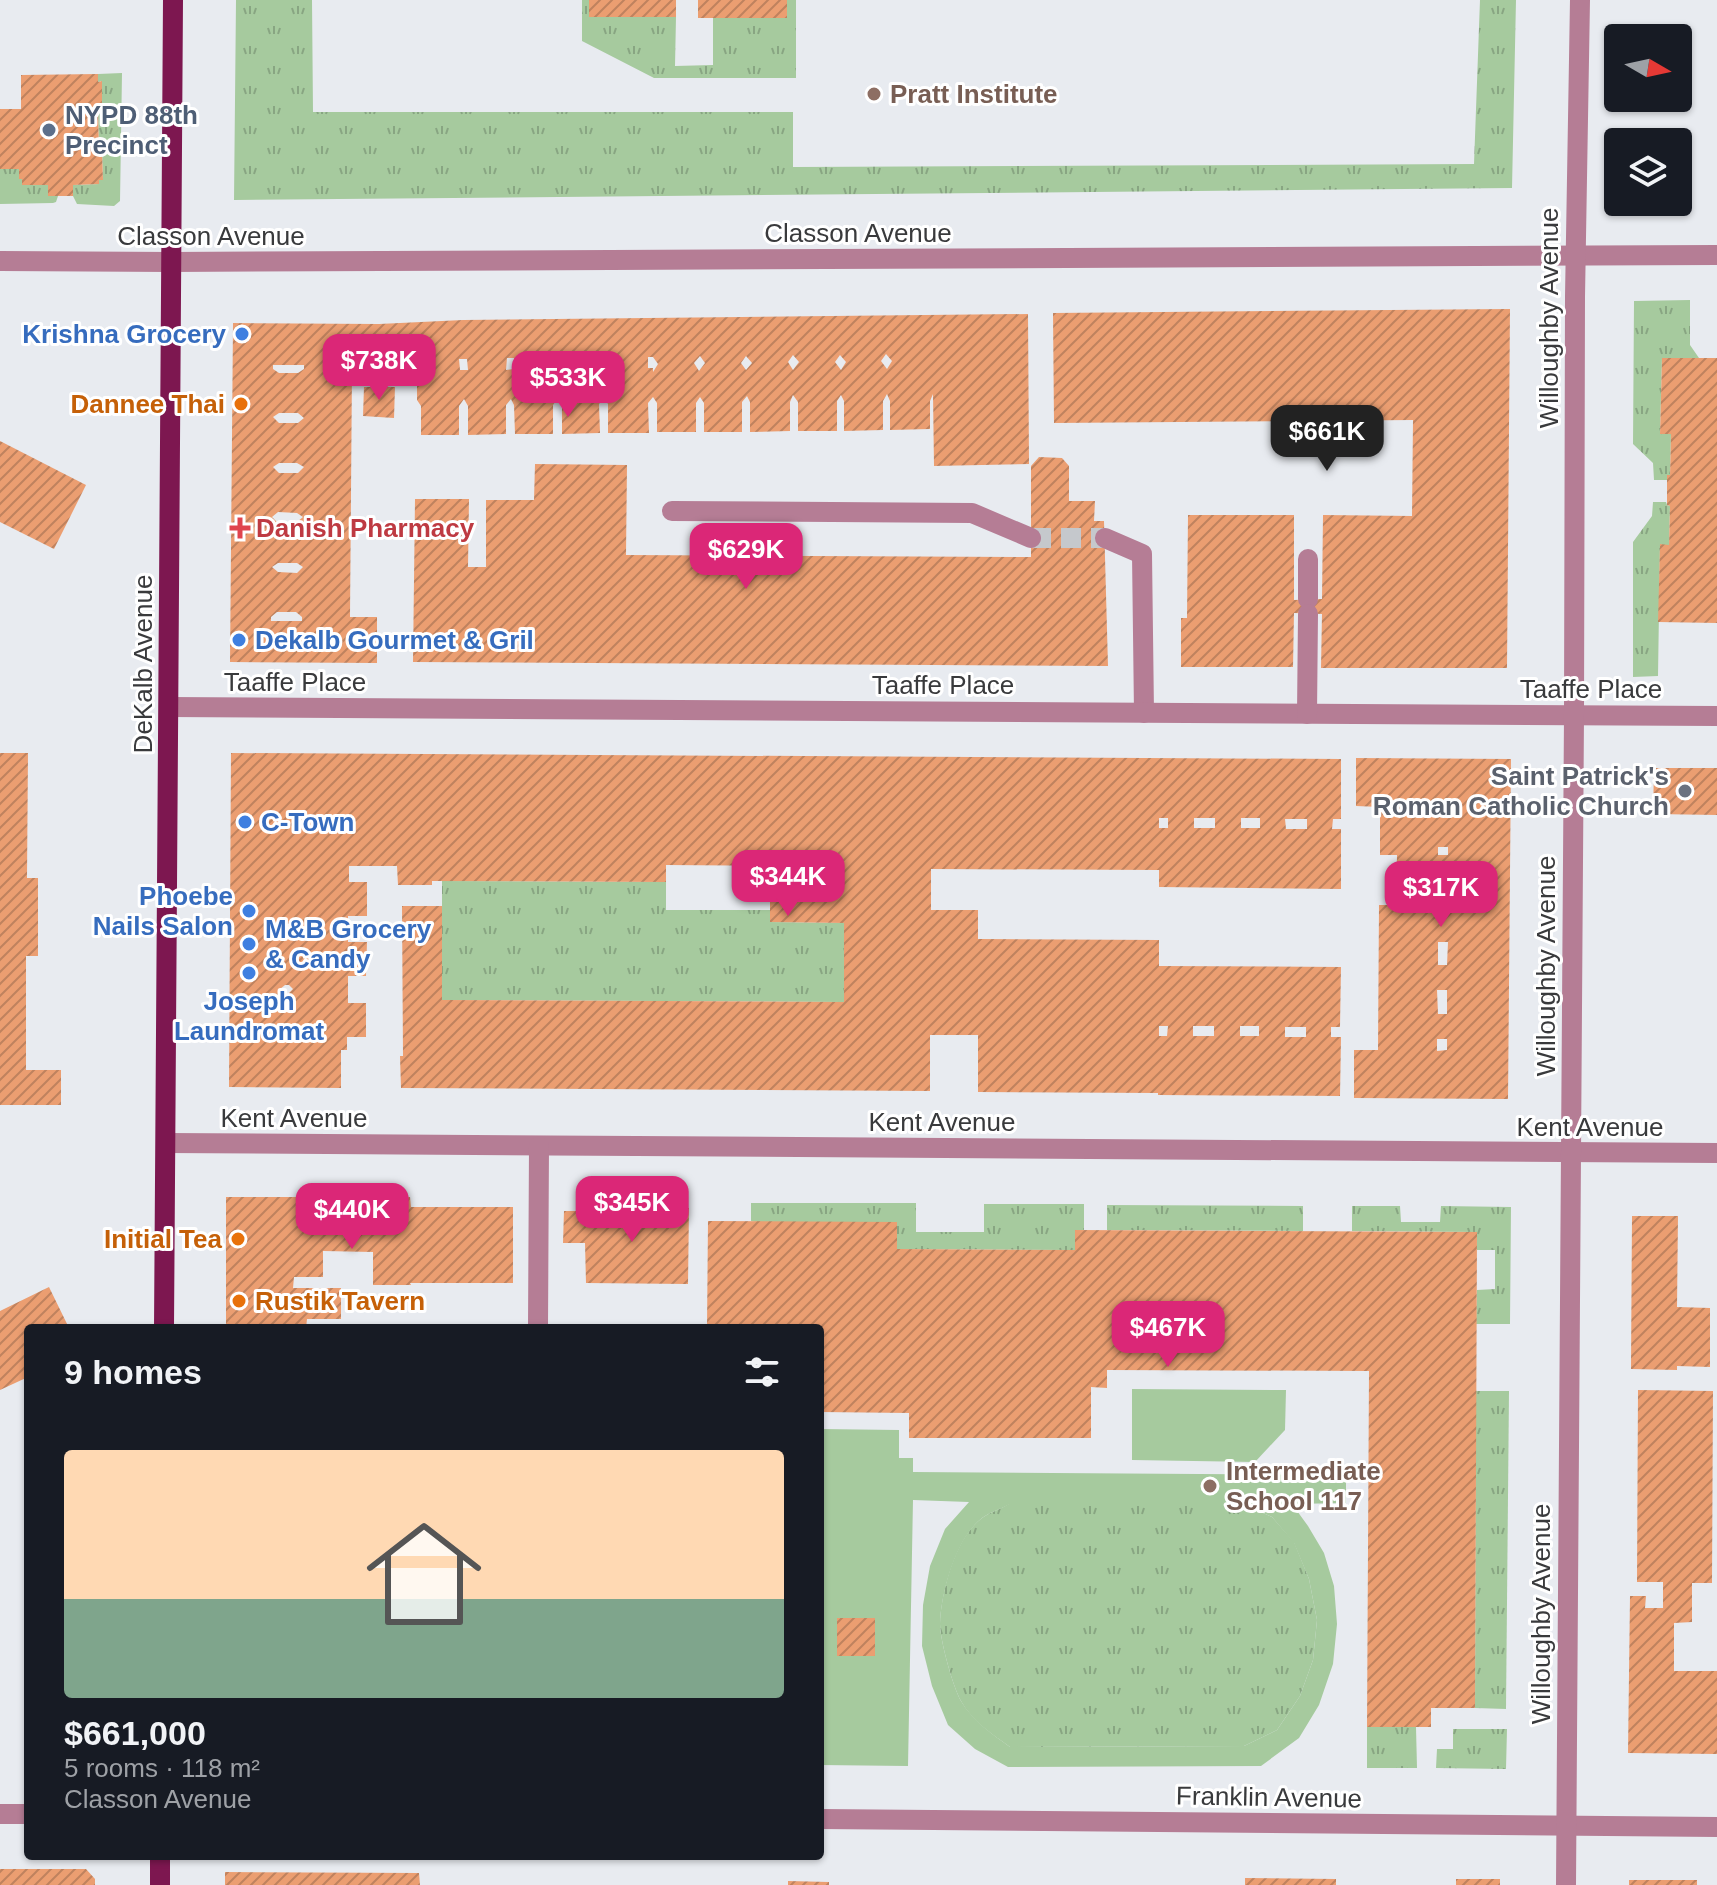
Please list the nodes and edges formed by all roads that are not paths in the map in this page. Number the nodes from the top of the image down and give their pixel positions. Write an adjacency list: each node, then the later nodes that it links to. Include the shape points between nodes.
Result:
1 (173, 0): 6 (main road, DeKalb Avenue)
2 (1580, 0): 4 (street, Willoughby Avenue)
3 (1717, 255): 4 (street, Classon Avenue)
4 (1575, 256): 6 (street, Classon Avenue); 14 (street, Willoughby Avenue)
5 (0, 261): 6 (street, Classon Avenue)
6 (171, 262): 11 (main road, DeKalb Avenue)
7 (672, 511): 8 (street, via 972,513)
8 (1031, 538)
9 (1105, 538): 12 (street, via 1142,554)
10 (1308, 559): 13 (street)
11 (169, 707): 12 (street, Taaffe Place); 16 (main road, DeKalb Avenue)
12 (1144, 713): 13 (street, Taaffe Place)
13 (1307, 714): 14 (street, Taaffe Place)
14 (1574, 715): 15 (street, Taaffe Place); 18 (street, Willoughby Avenue)
15 (1717, 716)
16 (166, 1143): 17 (street, Kent Avenue); 20 (main road, DeKalb Avenue)
17 (539, 1146): 18 (street, Kent Avenue); 21 (street)
18 (1571, 1152): 19 (street, Kent Avenue); 25 (street, Willoughby Avenue)
19 (1717, 1153)
20 (164, 1324)
21 (538, 1324)
22 (0, 1814): 23 (street)
23 (24, 1814)
24 (824, 1819): 25 (street, Franklin Avenue)
25 (1566, 1826): 26 (street, Franklin Avenue); 29 (street, Willoughby Avenue)
26 (1717, 1827)
27 (160, 1860): 28 (main road)
28 (160, 1885)
29 (1566, 1885)

